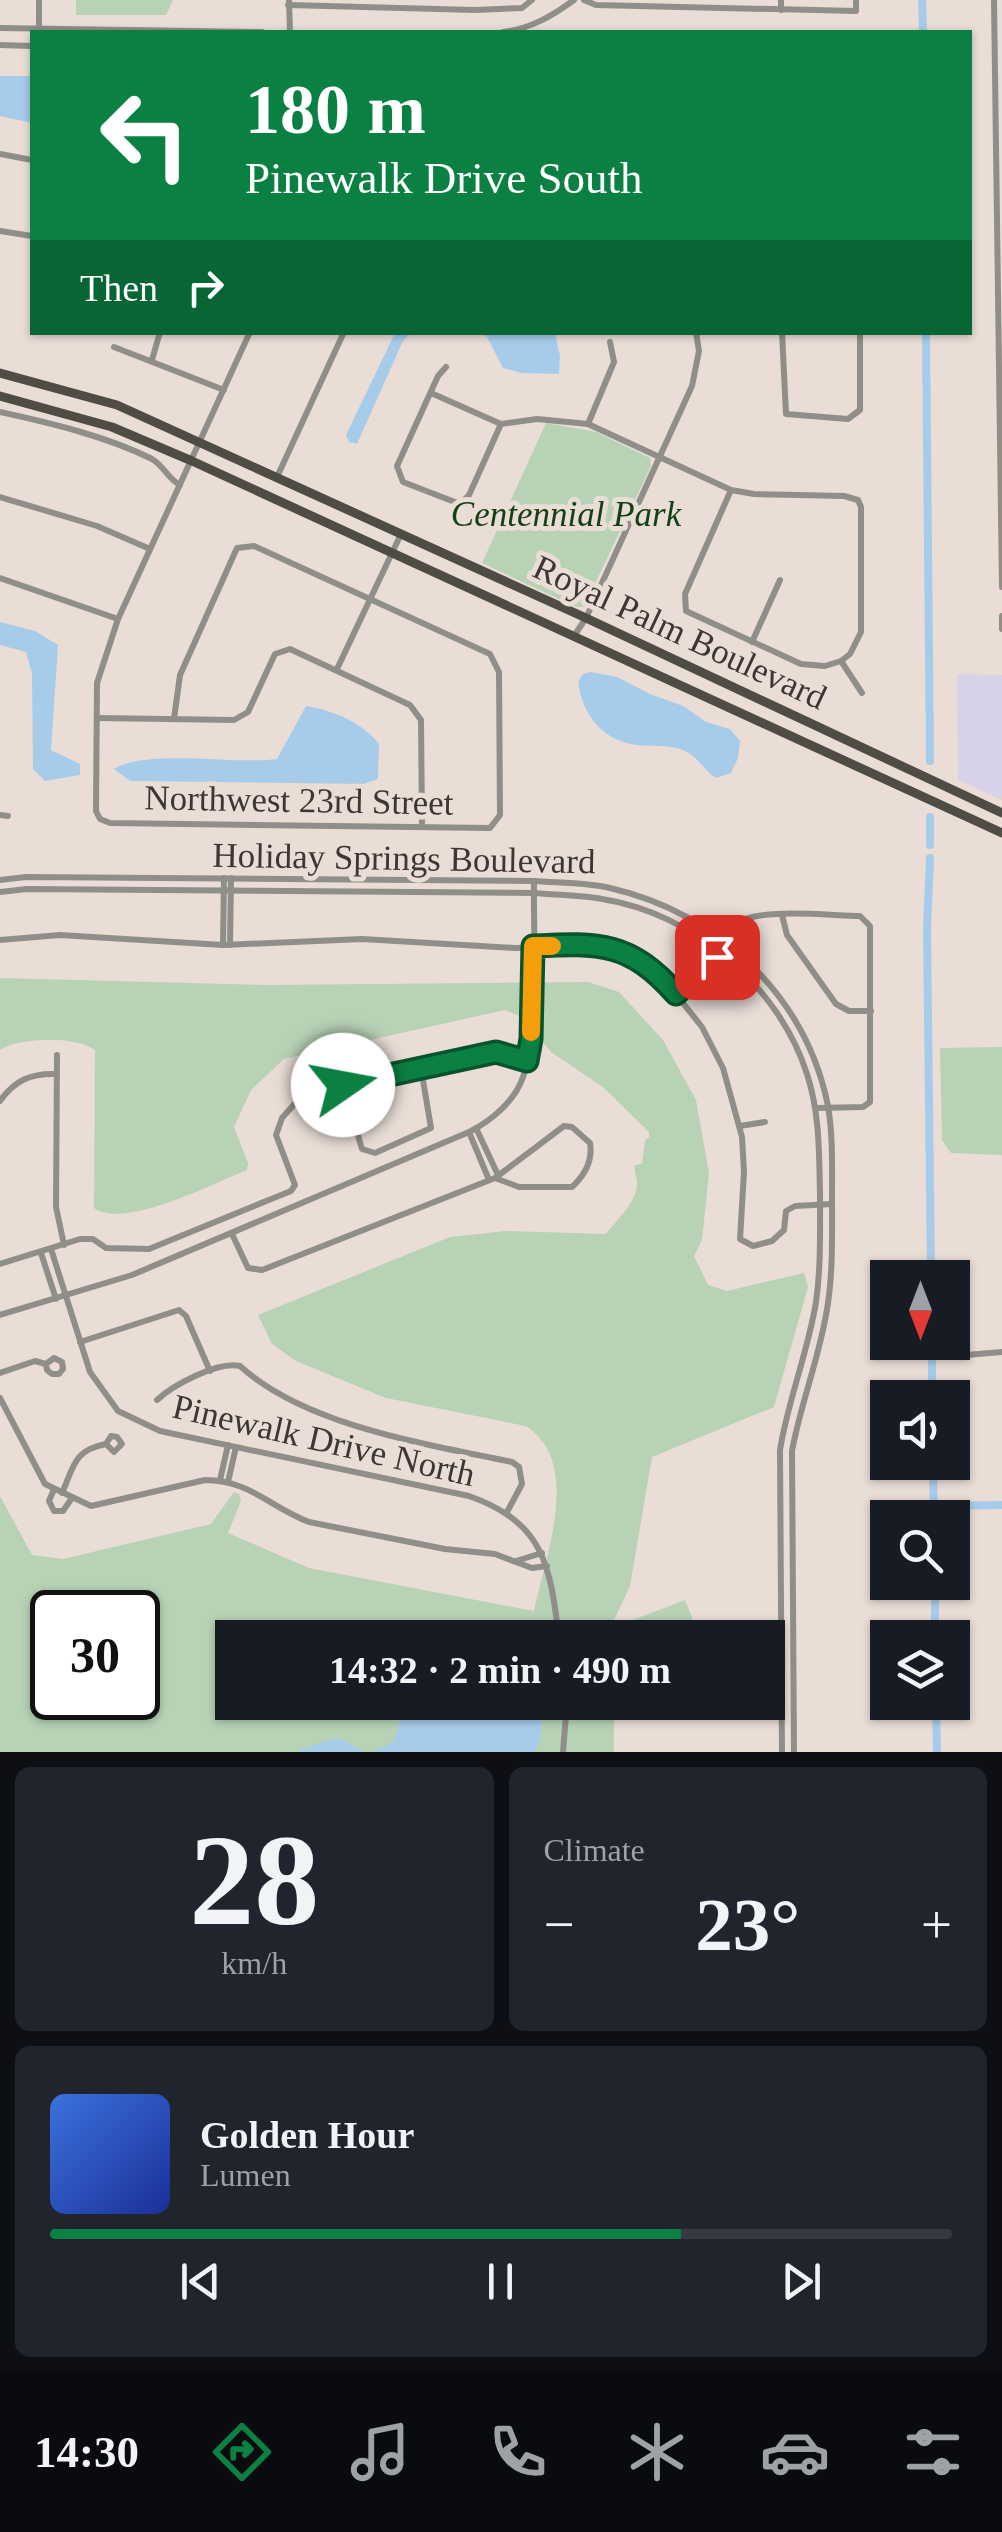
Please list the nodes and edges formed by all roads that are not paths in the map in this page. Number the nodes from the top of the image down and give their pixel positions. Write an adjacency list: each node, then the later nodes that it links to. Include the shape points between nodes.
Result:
1 (39, 0): 12 (street)
2 (532, 0): 8 (street)
3 (574, 0): 15 (street, via 553,16)
4 (584, 0): 10 (street)
5 (780, 0): 10 (street)
6 (856, 0): 10 (street, via 856,10)
7 (288, 2): 8 (street, via 475,10); 14 (street)
8 (520, 4)
9 (997, 4): 18 (street)
10 (781, 10)
11 (0, 28): 12 (street)
12 (39, 28): 13 (street)
13 (150, 30)
14 (290, 30)
15 (514, 30)
16 (0, 45): 17 (street)
17 (30, 46)
18 (999, 98): 37 (street)
19 (0, 154): 20 (street)
20 (30, 160)
21 (0, 231): 22 (street)
22 (30, 236)
23 (159, 335): 31 (street)
24 (249, 335): 34 (street)
25 (343, 335): 44 (street)
26 (696, 335): 42 (street, via 692,386)
27 (782, 335): 28 (street, via 786,414 848,419 860,410)
28 (860, 335)
29 (610, 342): 40 (street, via 614,362)
30 (114, 348): 31 (street)
31 (152, 360): 34 (street)
32 (446, 367): 35 (street)
33 (0, 373): 41 (main road, Royal Palm Boulevard, via 118,405)
34 (224, 390): 41 (street)
35 (431, 392): 39 (street); 39 (street, via 396,466 403,482 460,504)
36 (0, 396): 43 (main road, Royal Palm Boulevard, via 112,427)
37 (1001, 404): 53 (street)
38 (0, 412): 45 (street, via 151,459)
39 (501, 424): 40 (street)
40 (588, 424): 42 (street)
41 (201, 441): 43 (street); 44 (main road, Royal Palm Boulevard)
42 (659, 456): 46 (street); 57 (street)
43 (192, 460): 45 (street); 50 (main road, Royal Palm Boulevard)
44 (278, 477): 48 (main road, Royal Palm Boulevard)
45 (180, 486): 49 (street)
46 (731, 490): 60 (street, via 684,606); 61 (street, via 858,500 862,632)
47 (0, 497): 49 (street)
48 (401, 534): 50 (street); 57 (main road, Royal Palm Boulevard)
49 (150, 549): 56 (street)
50 (392, 553): 54 (street); 59 (main road, Royal Palm Boulevard)
51 (0, 578): 56 (street)
52 (780, 580): 60 (street)
53 (1002, 587)
54 (371, 598): 62 (street); 65 (street, via 246,545 238,548 180,675); 67 (street, Northwest 23rd Street, via 490,654 499,672 497,823)
55 (1002, 616): 58 (street)
56 (118, 618): 64 (street, via 97,683)
57 (586, 618): 59 (street); 66 (main road, Royal Palm Boulevard)
58 (1002, 630)
59 (574, 636): 68 (main road, Royal Palm Boulevard)
60 (752, 642): 61 (street, via 812,667)
61 (841, 662): 63 (street)
62 (337, 669): 65 (street, via 282,649 242,717); 67 (street, via 417,711)
63 (862, 692)
64 (97, 718): 65 (street); 67 (street, Northwest 23rd Street, via 100,820)
65 (174, 719)
66 (1002, 813)
67 (422, 827)
68 (1002, 832)
69 (228, 878): 70 (street, Holiday Springs Boulevard); 71 (street, Holiday Springs Boulevard); 72 (street)
70 (0, 880)
71 (534, 881): 74 (street); 77 (street, Holiday Springs Boulevard, via 645,898)
72 (227, 890): 73 (street, Holiday Springs Boulevard); 74 (street, Holiday Springs Boulevard); 79 (street)
73 (0, 892)
74 (534, 893): 81 (street); 82 (street, Holiday Springs Boulevard, via 641,909)
75 (782, 915): 76 (street, via 750,915); 85 (street, via 787,935 836,1004); 85 (street, via 868,921)
76 (733, 926)
77 (722, 939): 80 (street, Holiday Springs Boulevard); 82 (street)
78 (0, 940): 79 (street, via 60,935)
79 (226, 945): 81 (street, via 362,939)
80 (731, 945): 83 (street); 93 (street, Holiday Springs Boulevard, via 795,1017)
81 (533, 946): 84 (street, via 625,951); 87 (street)
82 (714, 947): 83 (street, Holiday Springs Boulevard); 84 (street)
83 (722, 953): 84 (street); 92 (street, Holiday Springs Boulevard, via 784,1024)
84 (673, 990): 95 (street, via 723,1068)
85 (871, 1011): 93 (street, via 870,1102)
86 (57, 1054): 89 (street)
87 (528, 1058): 88 (street, via 508,1049); 96 (street, via 514,1095)
88 (421, 1068): 90 (street); 90 (street, via 431,1128 375,1153 362,1149)
89 (57, 1074): 91 (street, via 20,1080); 101 (street, via 56,1207)
90 (343, 1085): 101 (street, via 307,1094 282,1118 276,1135 295,1185 291,1191 149,1250 106,1248 93,1239)
91 (0, 1101)
92 (816, 1108): 93 (street); 98 (street, Holiday Springs Boulevard)
93 (828, 1108): 99 (street, Holiday Springs Boulevard)
94 (765, 1122): 95 (street)
95 (740, 1126): 98 (street, via 738,1232 744,1244 772,1241 784,1230 786,1211)
96 (473, 1130): 97 (street); 100 (street)
97 (494, 1177): 97 (street, via 564,1126 590,1142 591,1160 572,1188 519,1187); 100 (street, via 262,1270 248,1268)
98 (820, 1204): 99 (street); 121 (street, Holiday Springs Boulevard, via 816,1302 786,1413)
99 (832, 1204): 122 (street, Holiday Springs Boulevard, via 828,1304 798,1416)
100 (232, 1234): 105 (street)
101 (64, 1245): 102 (street)
102 (51, 1249): 103 (street); 105 (street, Pinewalk Drive North)
103 (40, 1253): 104 (street); 106 (street)
104 (0, 1264)
105 (66, 1297): 106 (street); 108 (street, Pinewalk Drive North)
106 (56, 1300): 107 (street)
107 (0, 1315)
108 (80, 1342): 112 (street, via 179,1310); 117 (street, Pinewalk Drive North, via 90,1372 118,1411 160,1431)
109 (1002, 1352): 110 (street)
110 (970, 1355)
111 (46, 1364): 113 (street)
112 (210, 1371): 115 (street); 123 (street, via 240,1366 269,1390 373,1433 512,1462 522,1484)
113 (0, 1373)
114 (0, 1398): 119 (street, via 34,1469)
115 (158, 1400)
116 (106, 1444): 119 (street, via 79,1454)
117 (232, 1446): 118 (street); 123 (street, Pinewalk Drive North, via 469,1496)
118 (224, 1481): 120 (street, via 101,1505); 125 (street, via 309,1522)
119 (58, 1491): 120 (street); 120 (street, via 49,1500 54,1511 63,1511)
120 (72, 1498)
121 (778, 1510): 122 (street); 130 (street, Holiday Springs Boulevard)
122 (790, 1510): 131 (street, Holiday Springs Boulevard)
123 (507, 1512): 124 (street, Pinewalk Drive North)
124 (542, 1552): 125 (street); 126 (street, Pinewalk Drive North)
125 (514, 1561): 126 (street)
126 (547, 1566): 127 (street, Pinewalk Drive North)
127 (557, 1620)
128 (565, 1720): 129 (street)
129 (562, 1752)
130 (782, 1752)
131 (794, 1752)

